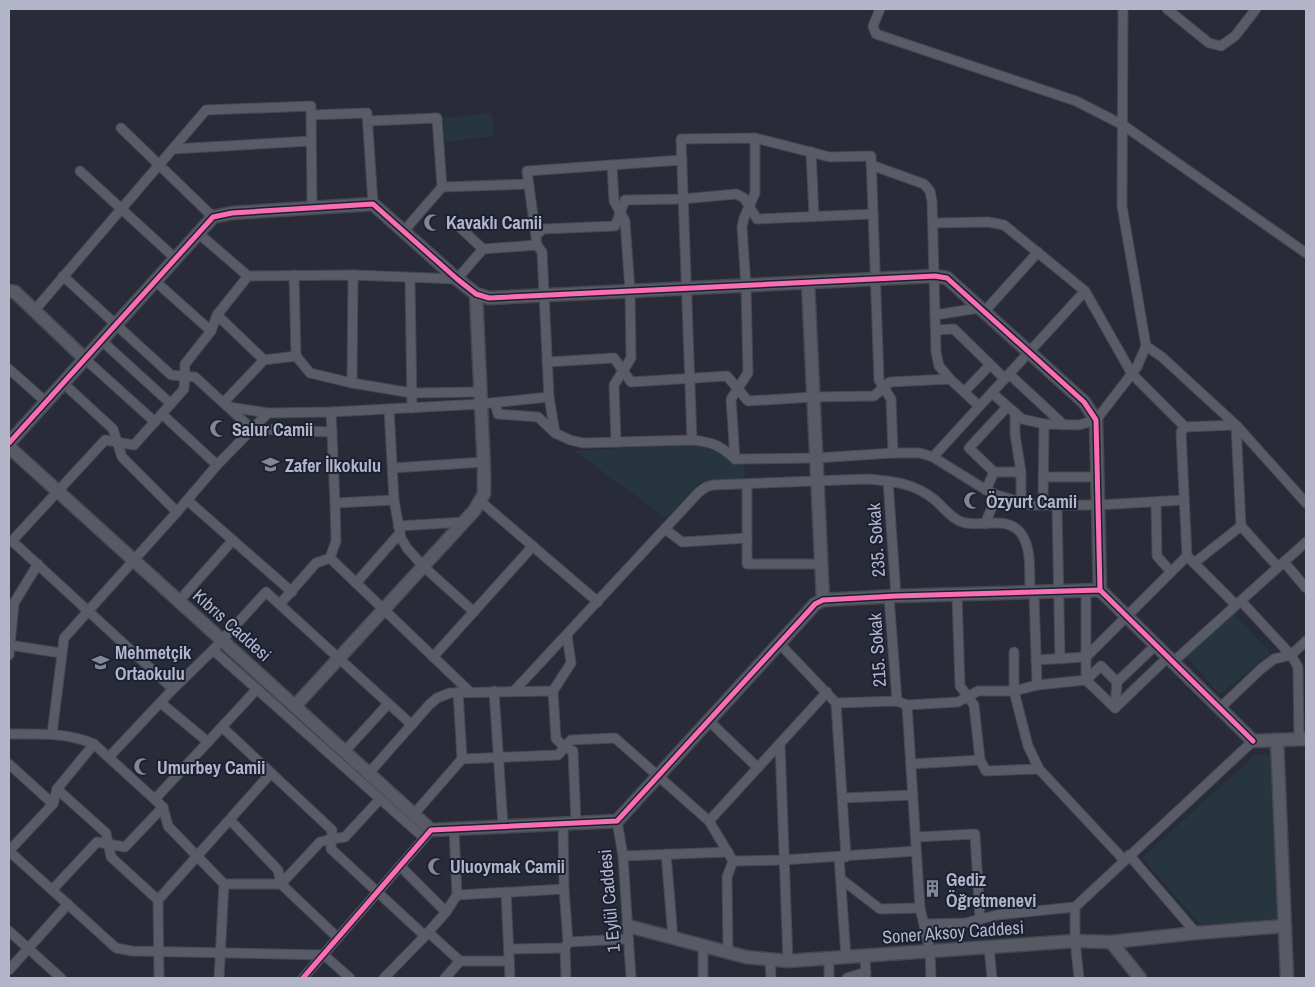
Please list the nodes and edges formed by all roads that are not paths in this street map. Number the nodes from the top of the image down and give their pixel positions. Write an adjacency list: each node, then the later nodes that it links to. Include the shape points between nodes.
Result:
1 (880, 9): 7 (street, via 873,26 876,34 1076,101)
2 (1123, 9): 7 (street)
3 (1167, 9): 4 (street, via 1209,43 1221,46 1235,36)
4 (1256, 9)
5 (311, 115): 6 (street, via 367,113); 10 (street); 11 (street, via 311,106 206,110)
6 (368, 121): 19 (street, via 437,118); 21 (street)
7 (1123, 125): 37 (street); 64 (street, via 1122,206)
8 (121, 128): 14 (street)
9 (755, 138): 12 (street); 13 (street, via 681,138); 23 (street, via 755,192)
10 (311, 141): 11 (street); 22 (street)
11 (173, 149): 14 (street)
12 (811, 152): 16 (street, via 830,157 871,156); 28 (street)
13 (682, 160): 15 (street); 20 (street)
14 (160, 164): 24 (street); 27 (street)
15 (612, 164): 18 (street, via 527,171); 25 (street, via 614,201)
16 (871, 166): 26 (street); 30 (street, via 924,184 930,191)
17 (80, 171): 24 (street)
18 (528, 184): 19 (street); 33 (street)
19 (442, 186): 31 (street)
20 (683, 199): 23 (street, via 736,194 744,198); 25 (street, via 625,200); 50 (street)
21 (373, 204): 22 (street); 31 (street)
22 (312, 207): 27 (street)
23 (749, 207): 28 (street, via 757,219); 49 (street, via 742,227)
24 (122, 209): 38 (street); 41 (street)
25 (620, 212): 33 (street, via 615,226 542,229); 51 (street, via 625,221)
26 (873, 214): 28 (street); 46 (street)
27 (213, 217): 32 (street)
28 (814, 217)
29 (453, 221): 35 (street)
30 (933, 223): 36 (street, via 988,222 1004,225); 43 (street)
31 (403, 232): 45 (street)
32 (198, 233): 38 (street); 42 (street)
33 (536, 235): 34 (street)
34 (537, 245): 35 (street); 55 (street, via 542,252)
35 (483, 249): 45 (street)
36 (1038, 252): 52 (street); 56 (street)
37 (1306, 253)
38 (176, 259): 47 (street)
39 (294, 275): 40 (street); 42 (street); 66 (street)
40 (353, 275): 44 (street); 79 (street)
41 (63, 276): 57 (street); 60 (street)
42 (248, 276): 58 (street)
43 (935, 276): 46 (street); 56 (street, via 947,278); 59 (street)
44 (410, 278): 45 (street); 83 (street)
45 (457, 279): 54 (street)
46 (875, 280): 48 (street); 80 (street, via 879,380)
47 (156, 281): 60 (street); 62 (street)
48 (808, 283): 49 (street); 86 (street)
49 (746, 286): 50 (street); 81 (street, via 748,373)
50 (687, 288): 51 (street); 76 (street)
51 (630, 291): 55 (street); 72 (street, via 631,358)
52 (1085, 291): 65 (street); 73 (street)
53 (11, 294): 57 (street)
54 (476, 294): 55 (street, via 489,298); 87 (street)
55 (544, 295): 69 (street)
56 (982, 310): 59 (street); 65 (street)
57 (34, 311): 67 (street)
58 (218, 315): 62 (street); 68 (street)
59 (935, 315): 61 (street)
60 (117, 324): 63 (street); 74 (street, via 171,375)
61 (936, 330): 70 (street, via 954,329); 77 (street, via 939,366)
62 (210, 331): 74 (street, via 185,364)
63 (102, 341): 67 (street); 90 (street)
64 (1146, 346): 73 (street); 103 (street)
65 (1029, 352): 75 (street); 99 (street, via 1084,402)
66 (296, 356): 68 (street); 79 (street, via 310,372)
67 (85, 359): 78 (street); 100 (street)
68 (264, 360): 91 (street)
69 (547, 362): 72 (street, via 614,358); 85 (street)
70 (990, 365): 75 (street); 82 (street)
71 (9, 369): 88 (street)
72 (623, 371): 76 (street, via 630,382); 110 (street, via 614,385)
73 (1132, 374): 99 (street); 104 (street)
74 (185, 376): 90 (street, via 184,389); 91 (street, via 195,377)
75 (1007, 376): 84 (street); 102 (street)
76 (690, 378): 81 (street, via 727,376); 108 (street)
77 (950, 379): 80 (street, via 890,382); 82 (street)
78 (64, 383): 88 (street); 109 (street, via 113,429)
79 (352, 383): 83 (street)
80 (883, 388): 86 (street, via 874,396); 113 (street, via 890,399)
81 (738, 390): 86 (street, via 748,401); 116 (street, via 731,399)
82 (964, 392): 92 (street)
83 (412, 393): 87 (street); 93 (street)
84 (992, 393): 92 (street); 95 (street)
85 (549, 397): 89 (street); 107 (street)
86 (813, 397): 115 (street)
87 (480, 398): 89 (street); 93 (street); 117 (street)
88 (46, 402): 111 (street)
89 (495, 402): 107 (street, via 498,414 538,417)
90 (171, 404): 98 (street)
91 (227, 404): 97 (street); 105 (street)
92 (979, 406): 114 (street)
93 (412, 408): 94 (street)
94 (389, 409): 96 (street); 119 (street)
95 (1011, 410): 101 (street, via 1022,419); 120 (street, via 969,448); 121 (street)
96 (331, 412): 97 (street); 106 (street)
97 (268, 413): 105 (street)
98 (162, 414): 100 (street); 118 (street)
99 (1096, 420): 102 (street); 123 (street)
100 (155, 422): 109 (street, via 134,445)
101 (1044, 424): 102 (street); 122 (street)
102 (1064, 425)
103 (1236, 425): 104 (street); 137 (street); 144 (street)
104 (1185, 426): 132 (street, via 1180,432)
105 (252, 429): 106 (street); 118 (street)
106 (332, 432): 136 (street)
107 (555, 433): 110 (street, via 583,443)
108 (692, 440): 110 (street); 116 (street, via 724,448)
109 (117, 442): 128 (street, via 105,440); 141 (street, via 122,457)
110 (616, 442)
111 (9, 443)
112 (9, 447): 128 (street, Kıbrıs Caddesi)
113 (893, 453): 114 (street, via 920,453); 115 (street)
114 (933, 457): 127 (street)
115 (816, 458): 116 (street); 125 (street)
116 (735, 459)
117 (484, 462): 119 (street); 133 (street, via 484,494)
118 (217, 465): 130 (street)
119 (393, 468): 131 (street)
120 (994, 472): 121 (street); 127 (street)
121 (1021, 472): 134 (street)
122 (1043, 477): 123 (street); 138 (street)
123 (1098, 478): 139 (street)
124 (888, 481): 125 (street); 143 (street, via 917,488 960,521 972,525); 168 (street, 235. Sokak)
125 (817, 482): 126 (street); 156 (street)
126 (747, 484): 145 (street, via 706,487); 147 (street)
127 (986, 490): 129 (street)
128 (58, 491): 148 (street); 153 (street, Kıbrıs Caddesi)
129 (997, 496): 134 (street); 143 (street)
130 (187, 500): 141 (street); 149 (street)
131 (394, 500): 136 (street); 146 (street)
132 (1184, 500): 135 (street); 154 (street)
133 (480, 501): 142 (street); 151 (street)
134 (1020, 502): 138 (street)
135 (1156, 502): 139 (street); 159 (street, via 1158,556)
136 (336, 503): 152 (street, via 336,542)
137 (1306, 503)
138 (1043, 505): 140 (street)
139 (1098, 505): 140 (street); 162 (street)
140 (1057, 506): 165 (street)
141 (177, 512): 153 (street)
142 (464, 522): 146 (street); 158 (street)
143 (986, 524): 166 (street, via 1010,525 1024,538)
144 (1241, 526): 154 (street); 157 (street)
145 (665, 528): 147 (street, via 682,542); 172 (street)
146 (399, 530): 158 (street, via 407,548); 160 (street)
147 (747, 538): 156 (street, via 747,564)
148 (10, 540): 155 (street)
149 (233, 540): 164 (street); 170 (street)
150 (1306, 542): 157 (street)
151 (533, 546): 172 (street); 177 (street)
152 (330, 558): 160 (street); 164 (street, via 316,563)
153 (134, 560): 170 (street, Kıbrıs Caddesi); 175 (street)
154 (1190, 560): 159 (street); 173 (street)
155 (38, 564): 171 (street); 175 (street)
156 (821, 564): 169 (street)
157 (1281, 564): 161 (street); 173 (street)
158 (423, 566): 176 (street); 177 (street)
159 (1170, 572): 178 (street)
160 (356, 583): 176 (street)
161 (1306, 588)
162 (1100, 590): 163 (street); 178 (street)
163 (1086, 591): 165 (street); 190 (street)
164 (292, 592): 174 (street)
165 (1058, 592): 166 (street); 192 (street)
166 (1032, 593): 167 (street); 193 (street)
167 (956, 595): 168 (street); 207 (street, via 960,686)
168 (893, 596): 169 (street); 208 (street, 215. Sokak)
169 (823, 600): 182 (street, via 815,604)
170 (179, 601): 180 (street, Kıbrıs Caddesi)
171 (12, 602): 184 (street)
172 (598, 602): 179 (street)
173 (1238, 603): 188 (street); 194 (street)
174 (280, 604): 180 (street, via 266,592); 191 (street)
175 (87, 610): 187 (street, via 64,638); 198 (street)
176 (384, 610): 189 (street); 191 (street)
177 (474, 612): 189 (street)
178 (1126, 616): 183 (street); 190 (street)
179 (567, 635): 202 (street); 203 (street, via 571,663)
180 (222, 640): 185 (street); 214 (street, Kıbrıs Caddesi)
181 (1306, 641): 188 (street)
182 (779, 643): 206 (street); 217 (street)
183 (1156, 645): 194 (street); 196 (street)
184 (9, 648): 187 (street)
185 (213, 650): 198 (street); 199 (street)
186 (1014, 652): 204 (street)
187 (61, 653): 221 (street)
188 (1290, 655): 209 (street, via 1298,667); 216 (street, via 1274,659 1262,668)
189 (433, 657): 200 (street)
190 (1086, 657): 192 (street); 195 (street)
191 (339, 659): 212 (street); 214 (street)
192 (1060, 659): 193 (street)
193 (1036, 660): 197 (street)
194 (1171, 660): 215 (street); 216 (street)
195 (1086, 680): 196 (street, via 1101,666); 197 (street); 215 (street)
196 (1117, 682): 215 (street)
197 (1038, 685): 204 (street)
198 (173, 688): 210 (street)
199 (257, 689): 219 (street); 243 (street)
200 (469, 691): 201 (street); 205 (street)
201 (494, 691): 202 (street); 231 (street)
202 (514, 691): 203 (street)
203 (553, 691): 228 (street, via 556,739)
204 (1014, 691): 207 (street, via 978,691); 237 (street, via 1028,746)
205 (458, 692): 218 (street, via 437,698); 232 (street)
206 (827, 692): 211 (street); 227 (street)
207 (968, 696): 213 (street, via 958,702); 233 (street, via 974,705)
208 (897, 701): 211 (street); 213 (street)
209 (1302, 701): 222 (street)
210 (161, 703): 225 (street); 230 (street)
211 (836, 703): 244 (street)
212 (388, 704): 218 (street); 229 (street)
213 (906, 705): 235 (street)
214 (295, 706): 229 (street, Kıbrıs Caddesi)
215 (1115, 708)
216 (1220, 708): 224 (street)
217 (709, 721): 236 (street); 240 (street)
218 (412, 725): 239 (street)
219 (222, 727): 225 (street); 238 (street)
220 (9, 734): 221 (street)
221 (52, 734): 226 (street)
222 (1303, 739): 223 (street)
223 (1277, 740): 224 (street); 287 (street)
224 (1253, 741): 267 (street)
225 (208, 742): 245 (street)
226 (94, 744): 230 (street); 241 (street)
227 (780, 744): 236 (street); 268 (street)
228 (565, 747): 231 (street, via 558,755); 240 (street, via 571,740 615,738); 252 (street, via 574,751)
229 (345, 752): 239 (street, Kıbrıs Caddesi)
230 (110, 757): 245 (street)
231 (499, 757): 232 (street); 254 (street)
232 (462, 759): 248 (street)
233 (980, 760): 235 (street); 237 (street, via 986,771)
234 (9, 764): 246 (street)
235 (911, 764): 242 (street)
236 (758, 768): 251 (street)
237 (1039, 769): 267 (street)
238 (271, 773): 249 (street); 258 (street, via 332,830)
239 (369, 773): 248 (street, Kıbrıs Caddesi)
240 (659, 776): 250 (street); 251 (street)
241 (58, 789): 246 (street); 259 (street, via 106,833)
242 (913, 795): 244 (street); 257 (street)
243 (380, 798): 256 (street); 258 (street, via 345,837)
244 (843, 798): 266 (street)
245 (155, 799): 247 (street)
246 (53, 804): 260 (street)
247 (163, 807): 259 (street, via 125,846); 264 (street, via 168,826)
248 (414, 814): 256 (street, Kıbrıs Caddesi)
249 (230, 820): 264 (street); 273 (street, via 278,870)
250 (617, 821): 252 (street); 265 (street, 1 Eylül Caddesi)
251 (710, 821): 262 (street)
252 (576, 823): 253 (street)
253 (562, 824): 254 (street); 274 (street)
254 (503, 826): 255 (street)
255 (454, 828): 256 (street); 278 (street)
256 (428, 834): 270 (street)
257 (916, 837): 261 (street); 284 (street, via 974,834)
258 (332, 839): 273 (street, via 320,842); 277 (street, via 331,849)
259 (110, 844): 275 (street, via 97,842); 279 (street, via 111,857)
260 (9, 851): 275 (street)
261 (916, 851): 266 (street); 282 (street)
262 (728, 852): 263 (street); 269 (street)
263 (666, 854): 265 (street); 292 (street)
264 (197, 856): 272 (street); 279 (street)
265 (622, 856): 286 (street, 1 Eylül Caddesi)
266 (843, 857): 268 (street); 271 (street)
267 (1126, 858): 281 (street); 289 (street)
268 (783, 860): 269 (street); 312 (street)
269 (733, 861): 303 (street, via 727,877)
270 (400, 866): 277 (street); 283 (street)
271 (841, 879): 282 (street, via 880,909); 307 (street)
272 (224, 884): 273 (street); 304 (street)
273 (280, 884): 291 (street)
274 (564, 889): 276 (street); 296 (street)
275 (52, 890): 280 (street)
276 (506, 892): 278 (street); 300 (street)
277 (377, 893): 290 (street); 291 (street)
278 (457, 895): 283 (street)
279 (158, 900): 302 (street)
280 (68, 904): 299 (street); 302 (street, via 116,948)
281 (1075, 907): 284 (street); 294 (street)
282 (920, 908): 285 (street)
283 (446, 912): 290 (street)
284 (980, 919): 285 (street, via 965,923)
285 (924, 924): 301 (street)
286 (628, 926): 292 (street, Soner Aksoy Caddesi); 293 (street, 1 Eylül Caddesi)
287 (1285, 926): 289 (street, Soner Aksoy Caddesi); 333 (street)
288 (9, 930): 299 (street)
289 (1196, 933): 295 (street, Soner Aksoy Caddesi)
290 (426, 934): 310 (street); 320 (street)
291 (338, 938): 305 (street)
292 (673, 938): 297 (street, Soner Aksoy Caddesi)
293 (628, 939): 296 (street); 324 (street, 1 Eylül Caddesi)
294 (1075, 941): 295 (street, Soner Aksoy Caddesi); 298 (street, Soner Aksoy Caddesi); 331 (street)
295 (1111, 942): 332 (street)
296 (566, 945): 300 (street); 323 (street)
297 (703, 946): 303 (street, Soner Aksoy Caddesi); 325 (street)
298 (989, 947): 301 (street, Soner Aksoy Caddesi); 330 (street)
299 (29, 949): 313 (street); 315 (street)
300 (509, 950): 311 (street)
301 (930, 951): 306 (street, Soner Aksoy Caddesi); 329 (street)
302 (159, 952): 304 (street); 316 (street)
303 (728, 952): 309 (street, Soner Aksoy Caddesi)
304 (220, 953): 305 (street); 317 (street)
305 (324, 955): 318 (street); 319 (street)
306 (865, 956): 307 (street, Soner Aksoy Caddesi); 314 (street)
307 (846, 957): 308 (street, Soner Aksoy Caddesi)
308 (829, 958): 312 (street, Soner Aksoy Caddesi); 327 (street)
309 (770, 959): 312 (street, Soner Aksoy Caddesi); 326 (street)
310 (460, 961): 311 (street); 321 (street)
311 (509, 961): 322 (street)
312 (788, 961)
313 (9, 970)
314 (866, 975): 328 (street)
315 (62, 978)
316 (159, 978)
317 (219, 978)
318 (302, 978)
319 (350, 978)
320 (384, 978)
321 (445, 978)
322 (510, 978)
323 (566, 978)
324 (631, 978)
325 (703, 978)
326 (771, 978)
327 (829, 978)
328 (847, 978)
329 (931, 978)
330 (992, 978)
331 (1079, 978)
332 (1140, 978)
333 (1287, 978)

